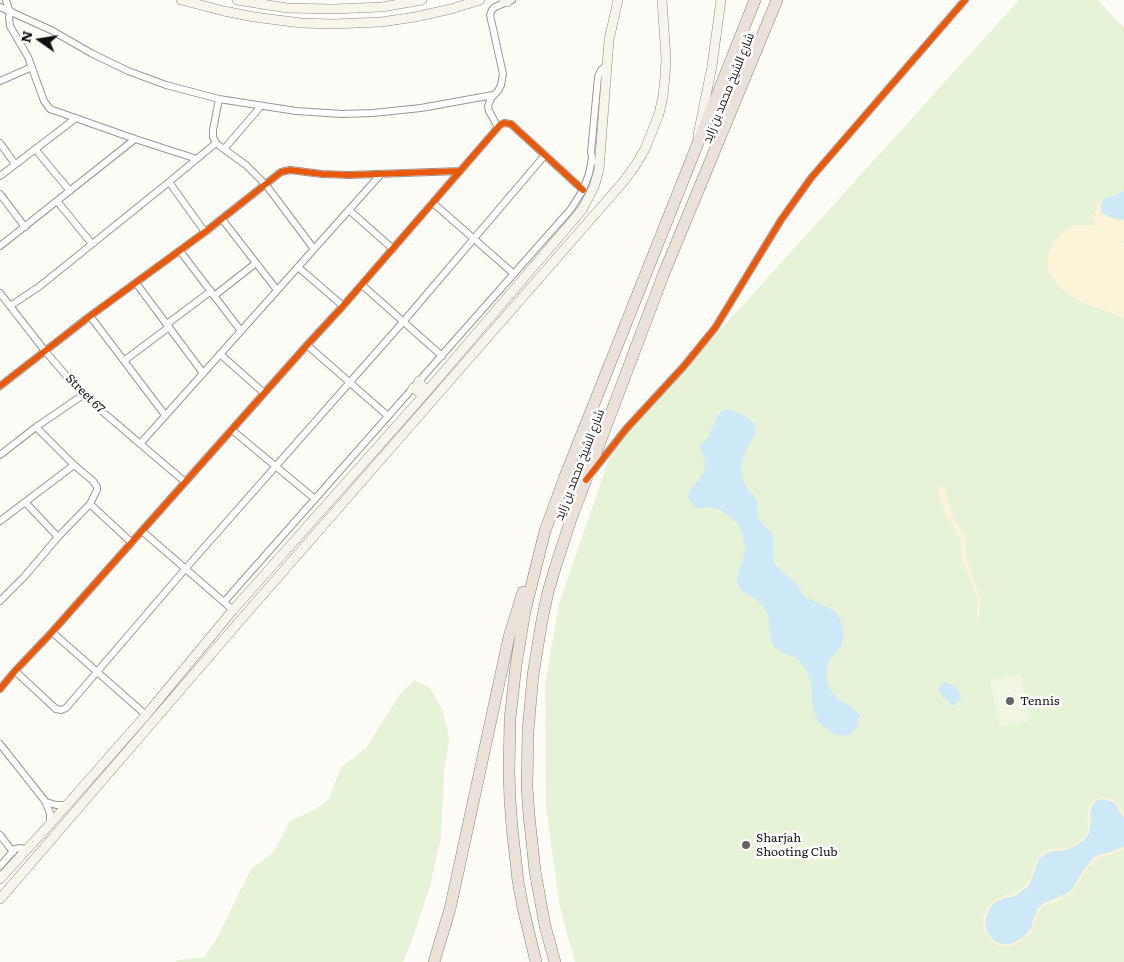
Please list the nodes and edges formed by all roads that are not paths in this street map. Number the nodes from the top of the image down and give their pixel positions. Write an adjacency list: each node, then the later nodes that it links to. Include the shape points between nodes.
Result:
1 (6, 0): 15 (street)
2 (181, 0): 5 (main road, via 254,17 333,24 415,17)
3 (237, 0): 4 (main road, via 287,8 341,9 382,7)
4 (422, 0)
5 (480, 0)
6 (612, 0): 16 (main road)
7 (618, 0): 16 (main road)
8 (662, 0): 118 (main road, via 666,58 663,96 648,141 630,173)
9 (721, 0): 28 (main road)
10 (755, 0): 28 (highway, شارع الشيخ محمد بن زايد)
11 (777, 0): 90 (highway, شارع الشيخ محمد بن زايد, via 664,273)
12 (965, 0): 90 (street, via 811,178 781,220 715,328 626,429)
13 (508, 1): 20 (street, via 493,8 490,15 503,78 500,88)
14 (0, 7): 15 (street)
15 (10, 11): 18 (street, via 10,26); 21 (street, via 128,71)
16 (609, 40): 17 (main road)
17 (607, 65): 32 (street, via 599,74); 35 (main road)
18 (32, 66): 19 (street); 23 (street, via 45,104)
19 (0, 81)
20 (492, 96): 22 (street, via 421,108 358,113 311,113); 24 (street, via 489,108)
21 (219, 99): 22 (street); 27 (street, via 213,130)
22 (261, 106): 30 (street)
23 (76, 118): 25 (street); 29 (street)
24 (498, 127): 31 (street, via 504,123 511,124); 36 (street)
25 (135, 139): 33 (street); 42 (street)
26 (0, 143): 34 (street)
27 (216, 143): 30 (street); 33 (street)
28 (697, 146): 97 (highway, شارع الشيخ محمد بن زايد)
29 (35, 149): 34 (street); 42 (street)
30 (224, 149): 40 (street)
31 (546, 156): 41 (street); 50 (street)
32 (592, 158): 35 (street); 41 (street)
33 (197, 159): 39 (street)
34 (16, 164): 38 (street)
35 (599, 170): 80 (main road, via 591,195 577,218)
36 (460, 171): 37 (street); 45 (street)
37 (381, 174): 40 (street, via 285,171); 46 (street)
38 (0, 176)
39 (169, 182): 49 (street); 51 (street)
40 (266, 185): 47 (street); 53 (street)
41 (584, 190): 58 (street)
42 (70, 191): 44 (street)
43 (0, 194): 48 (street)
44 (57, 201): 48 (street); 51 (street)
45 (433, 203): 50 (street); 54 (street)
46 (349, 210): 53 (street); 54 (street)
47 (222, 219): 49 (street); 56 (street)
48 (25, 226): 52 (street)
49 (205, 232): 55 (street)
50 (474, 239): 58 (street); 67 (street)
51 (92, 244): 64 (street)
52 (0, 246)
53 (314, 249): 57 (street)
54 (393, 249): 60 (street)
55 (180, 250): 59 (street); 63 (street)
56 (256, 263): 61 (street); 63 (street)
57 (298, 267): 61 (street); 65 (street)
58 (514, 274): 73 (street)
59 (136, 282): 66 (street); 68 (street)
60 (362, 285): 65 (street); 67 (street)
61 (277, 290): 69 (street)
62 (0, 292): 64 (street, Street 67)
63 (212, 294): 68 (street); 69 (street)
64 (10, 306): 71 (street, Street 67)
65 (343, 306): 70 (street)
66 (90, 316): 71 (street); 74 (street)
67 (403, 322): 73 (street); 76 (street)
68 (168, 326): 74 (street); 75 (street)
69 (241, 331): 72 (street)
70 (307, 345): 76 (street); 79 (street)
71 (45, 351): 78 (street); 81 (street, Street 67)
72 (220, 354): 75 (street); 79 (street)
73 (442, 356): 77 (street)
74 (125, 360): 82 (street)
75 (203, 373): 82 (street)
76 (350, 382): 83 (street); 89 (street)
77 (416, 385): 80 (main road, via 422,386); 83 (street)
78 (0, 386)
79 (264, 393): 85 (street)
80 (425, 393): 103 (main road)
81 (83, 394): 84 (street); 86 (street, Street 67)
82 (165, 415): 86 (street)
83 (388, 416): 92 (street)
84 (36, 426): 87 (street); 88 (street)
85 (232, 430): 89 (street); 91 (street)
86 (140, 444): 91 (street, Street 67)
87 (0, 455)
88 (74, 465): 93 (street); 94 (street, via 97,487)
89 (276, 466): 92 (street); 100 (street)
90 (586, 480): 119 (highway, شارع الشيخ محمد بن زايد, via 548,592 529,712 527,787 531,843)
91 (185, 482): 96 (street)
92 (315, 499): 102 (street)
93 (25, 502): 95 (street); 98 (street)
94 (90, 504): 98 (street); 99 (street)
95 (0, 520)
96 (142, 530): 99 (street); 100 (street)
97 (545, 531): 120 (highway, via 509,637 450,909); 121 (highway, شارع الشيخ محمد بن زايد, via 520,638 509,746 514,854)
98 (58, 537): 101 (street)
99 (131, 542): 104 (street)
100 (186, 568): 102 (street); 106 (street)
101 (0, 601)
102 (224, 602): 103 (street)
103 (233, 610): 108 (main road)
104 (52, 632): 105 (street); 106 (street)
105 (15, 671): 106 (street, via 56,709 62,710); 107 (street)
106 (97, 673): 108 (street)
107 (0, 689)
108 (146, 715): 111 (main road)
109 (0, 744): 110 (street)
110 (45, 802): 111 (street); 112 (street)
111 (67, 805): 112 (main road)
112 (50, 824): 114 (main road)
113 (0, 835): 115 (street)
114 (28, 849): 115 (street, via 20,848); 117 (main road)
115 (13, 852): 116 (street)
116 (0, 866)
117 (0, 879)
118 (0, 899)
119 (554, 959)
120 (434, 962)
121 (536, 962)

